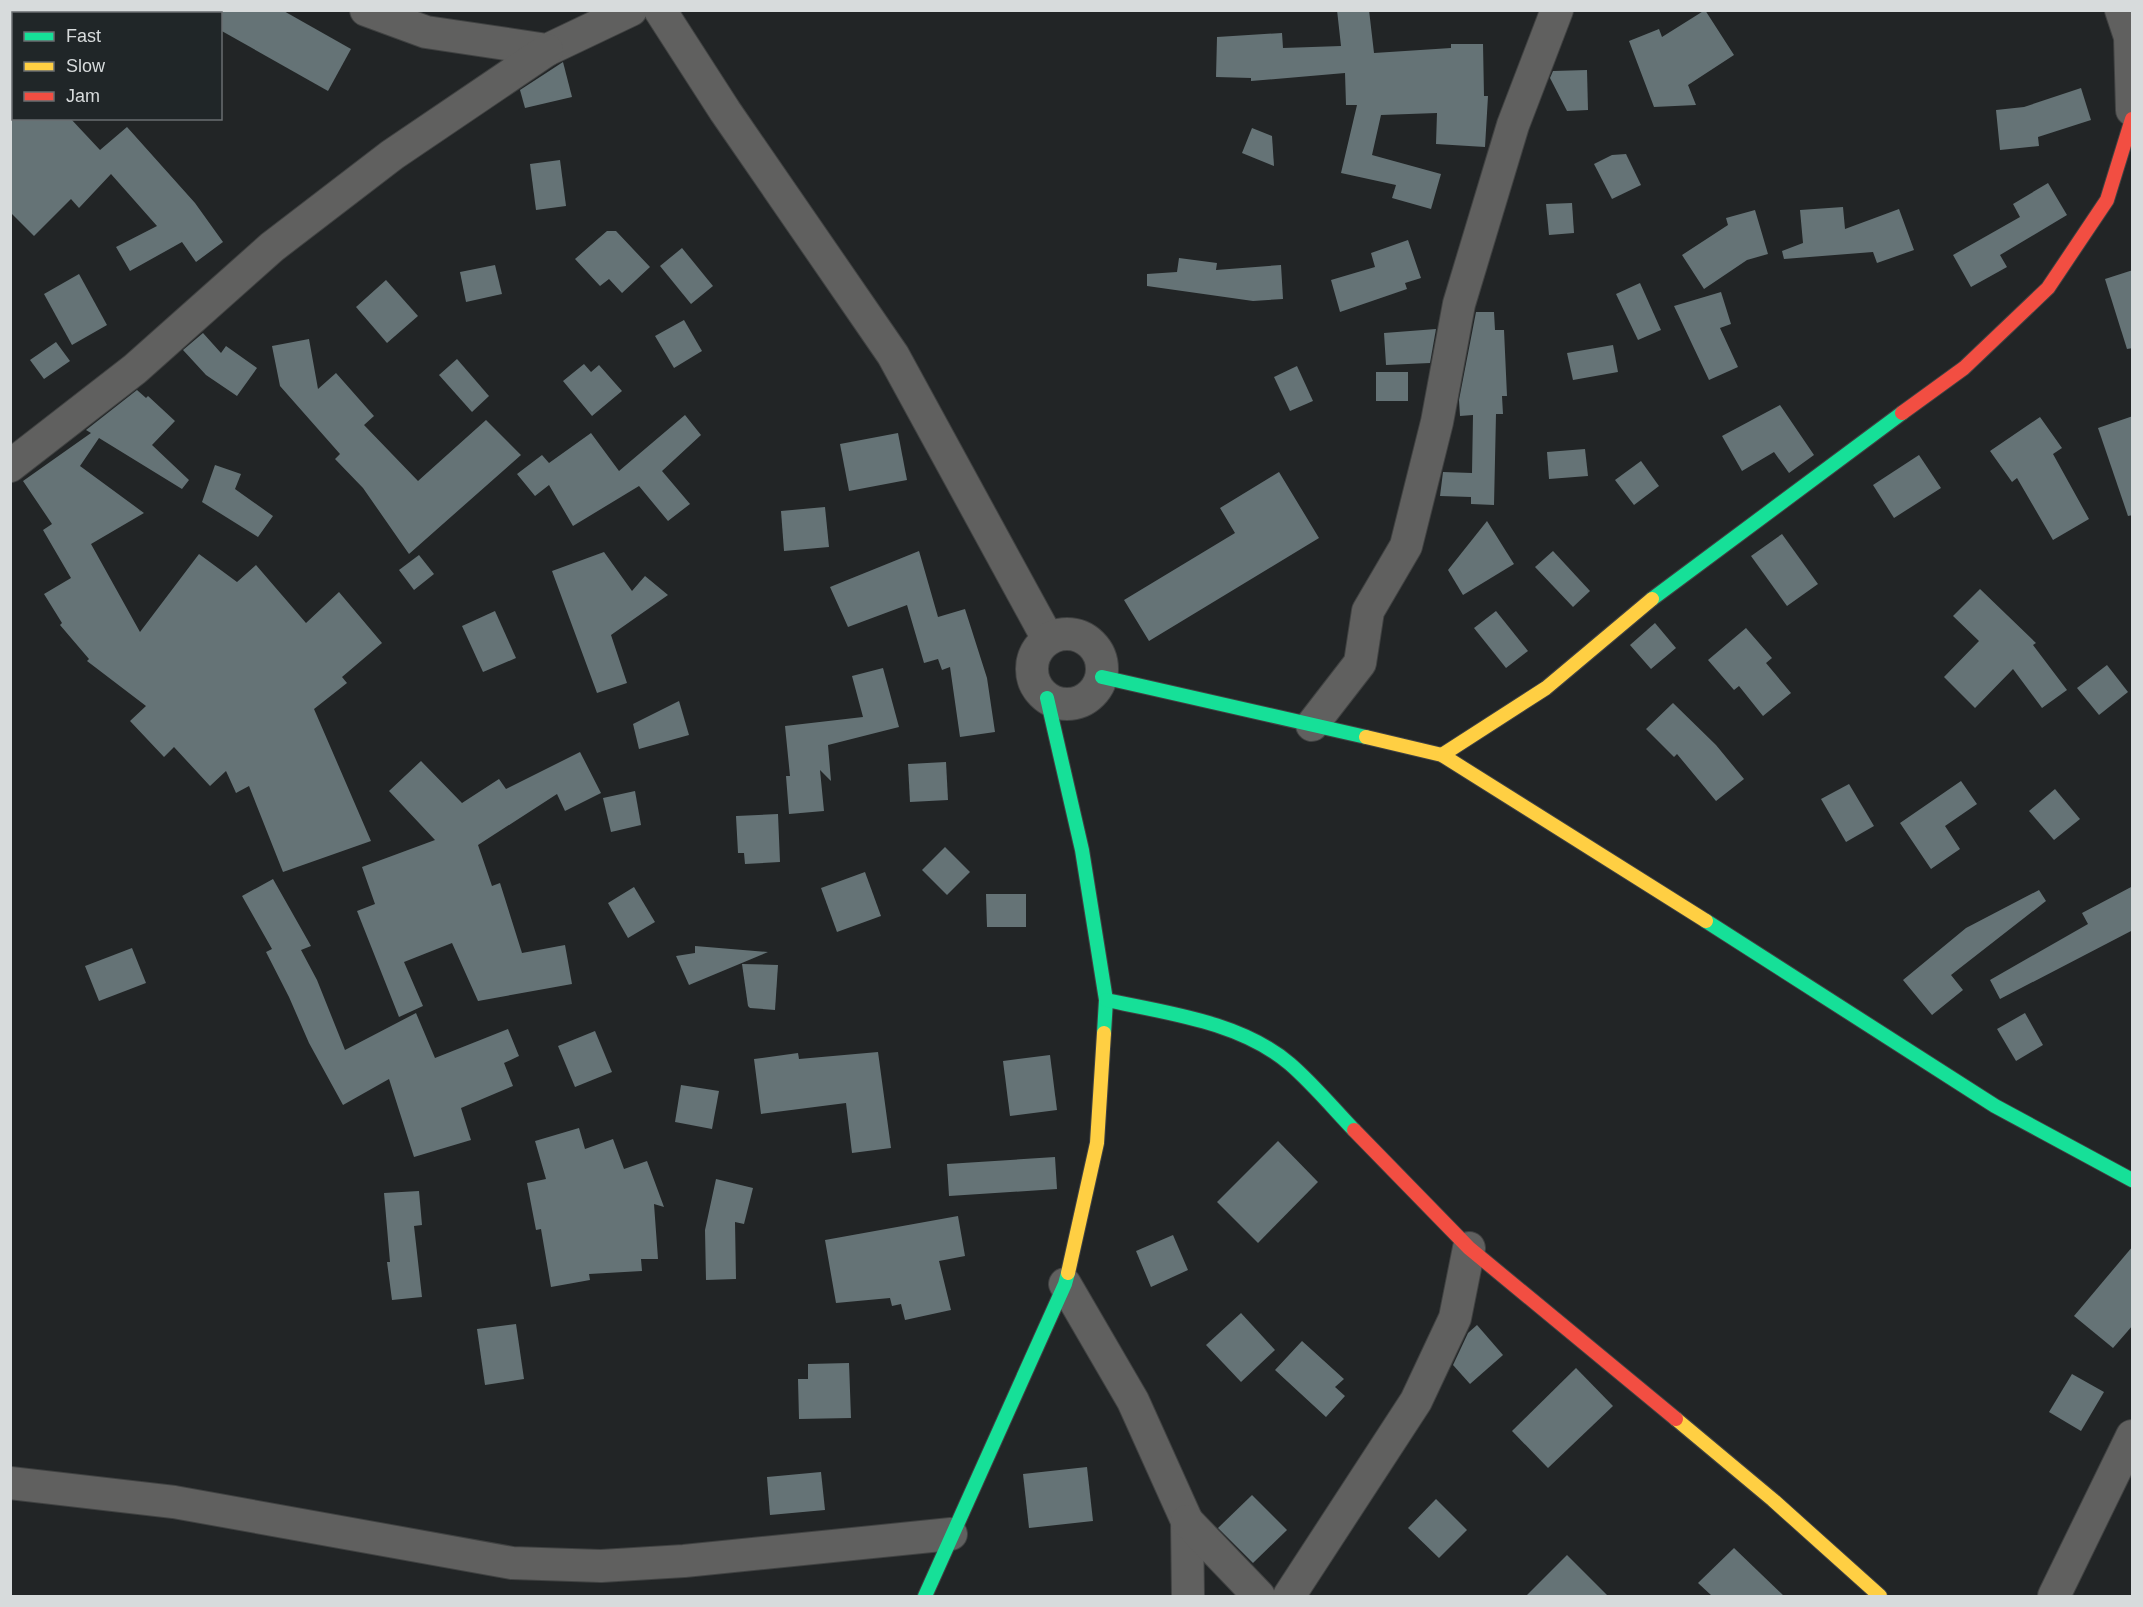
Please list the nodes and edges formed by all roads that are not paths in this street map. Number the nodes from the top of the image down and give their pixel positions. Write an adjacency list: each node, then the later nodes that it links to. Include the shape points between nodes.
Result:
1 (366, 10): 6 (street, via 426,32)
2 (631, 10): 6 (street)
3 (660, 10): 10 (street, via 724,111 893,355)
4 (1557, 10): 13 (street, via 1514,125 1459,304 1437,422 1406,546 1368,611 1360,663)
5 (2121, 10): 7 (street, via 2130,37)
6 (547, 50): 9 (street, via 392,155 272,247 135,369)
7 (2133, 110)
8 (2133, 118): 14 (street, via 2107,200 2048,288 1964,368 1678,579 1546,688)
9 (10, 466)
10 (1048, 639): 11 (street, via 1075,634 1088,640 1100,656); 12 (street, via 1032,662 1032,676)
11 (1102, 677): 12 (street, via 1087,699 1074,704 1060,704); 13 (street)
12 (1047, 698): 15 (street, via 1082,850)
13 (1312, 725): 14 (street)
14 (1442, 755): 16 (street, via 1995,1106)
15 (1106, 1000): 17 (street, via 1206,1022 1253,1041 1289,1064); 18 (street, via 1097,1143)
16 (2133, 1180)
17 (1470, 1248): 26 (street, via 1455,1318 1416,1401); 27 (street, via 1773,1500)
18 (1065, 1284): 21 (street, via 1133,1401); 22 (street)
19 (2133, 1436): 28 (street)
20 (10, 1483): 22 (street, via 174,1502 512,1563 601,1566 684,1561)
21 (1187, 1521): 24 (street); 25 (street)
22 (951, 1534): 23 (street)
23 (925, 1596)
24 (1188, 1596)
25 (1259, 1596)
26 (1289, 1596)
27 (1880, 1596)
28 (2054, 1596)

